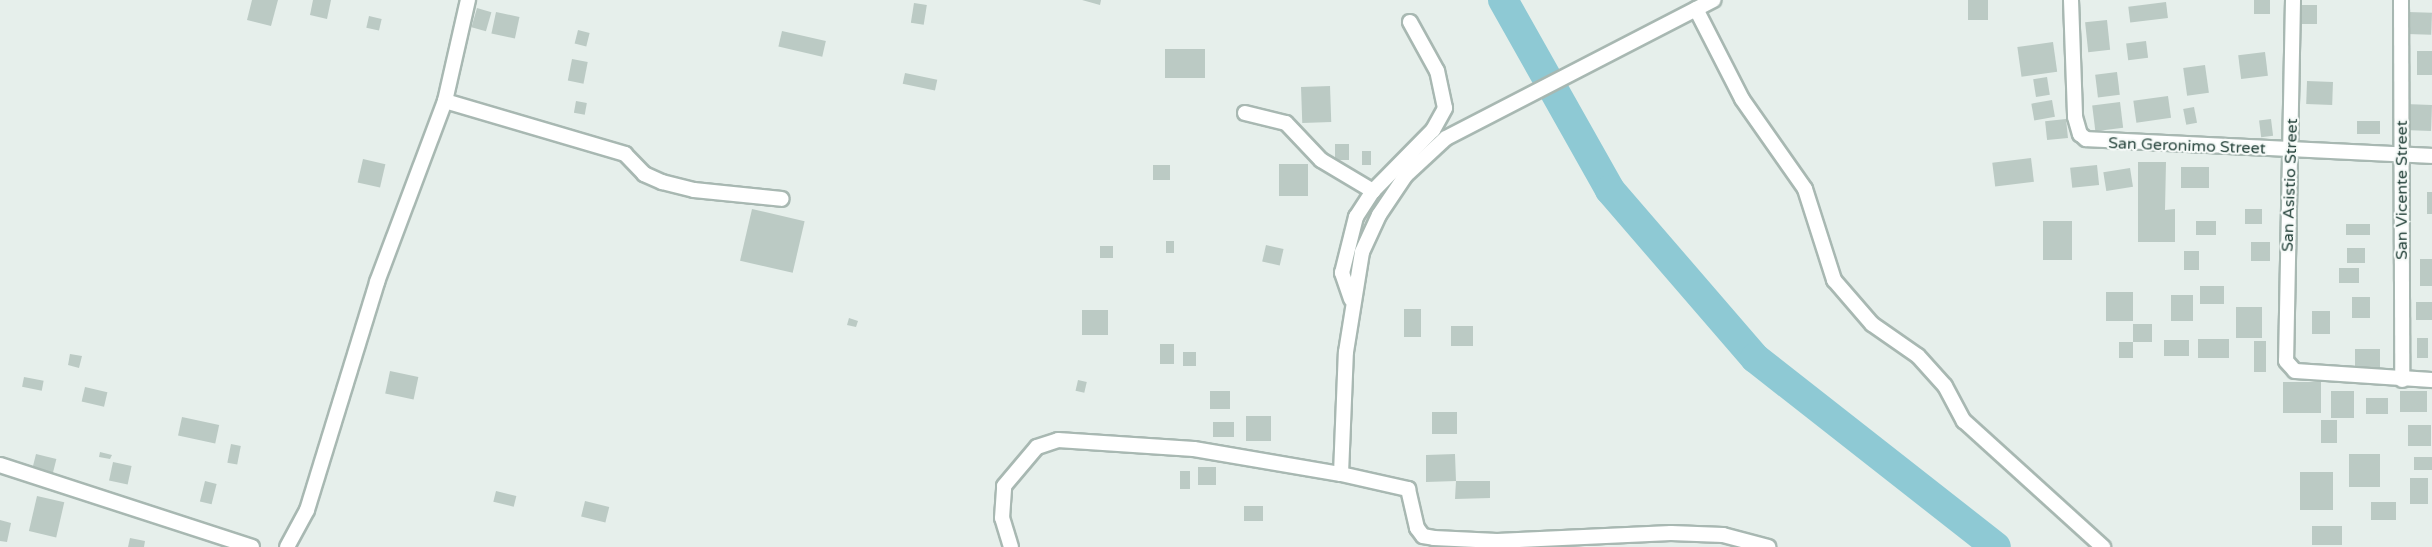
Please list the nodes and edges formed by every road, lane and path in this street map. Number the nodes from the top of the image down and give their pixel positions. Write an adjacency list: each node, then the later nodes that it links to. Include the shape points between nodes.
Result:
1 (468, 0): 8 (street)
2 (1713, 0): 6 (street)
3 (2071, 0): 10 (street, San Geronimo Street, via 2075,117 2080,134 2086,139)
4 (2294, 0): 10 (street, San Asistio Street)
5 (2401, 0): 11 (street, San Vicente Street)
6 (1690, 12): 15 (street, via 1466,128 1423,156 1379,215 1362,252); 25 (street, via 1742,99 1805,189 1834,280 1872,324 1918,356 1944,386 1964,421)
7 (1410, 22): 13 (street, via 1437,70 1445,108 1433,130)
8 (445, 101): 14 (street, via 625,154 644,174 663,182 694,190); 22 (street, via 377,282 307,510)
9 (1245, 113): 13 (street, via 1286,123 1321,160)
10 (2293, 151): 11 (street, San Geronimo Street); 16 (street, San Asistio Street, via 2286,351 2289,368)
11 (2403, 154): 12 (street, San Geronimo Street); 16 (street, San Vicente Street)
12 (2432, 156)
13 (1373, 191): 15 (street, via 1356,217 1344,255 1342,273)
14 (782, 199)
15 (1352, 301): 19 (street)
16 (2402, 380): 17 (street)
17 (2432, 380)
18 (0, 465): 21 (street)
19 (1341, 474): 20 (street, via 1408,489 1413,518 1423,536); 23 (street, via 1194,449 1058,440 1037,447 1004,486 1002,518)
20 (1562, 543): 24 (street, via 1671,533 1723,536)
21 (252, 547)
22 (287, 547)
23 (1011, 547)
24 (1768, 547)
25 (2103, 547)

